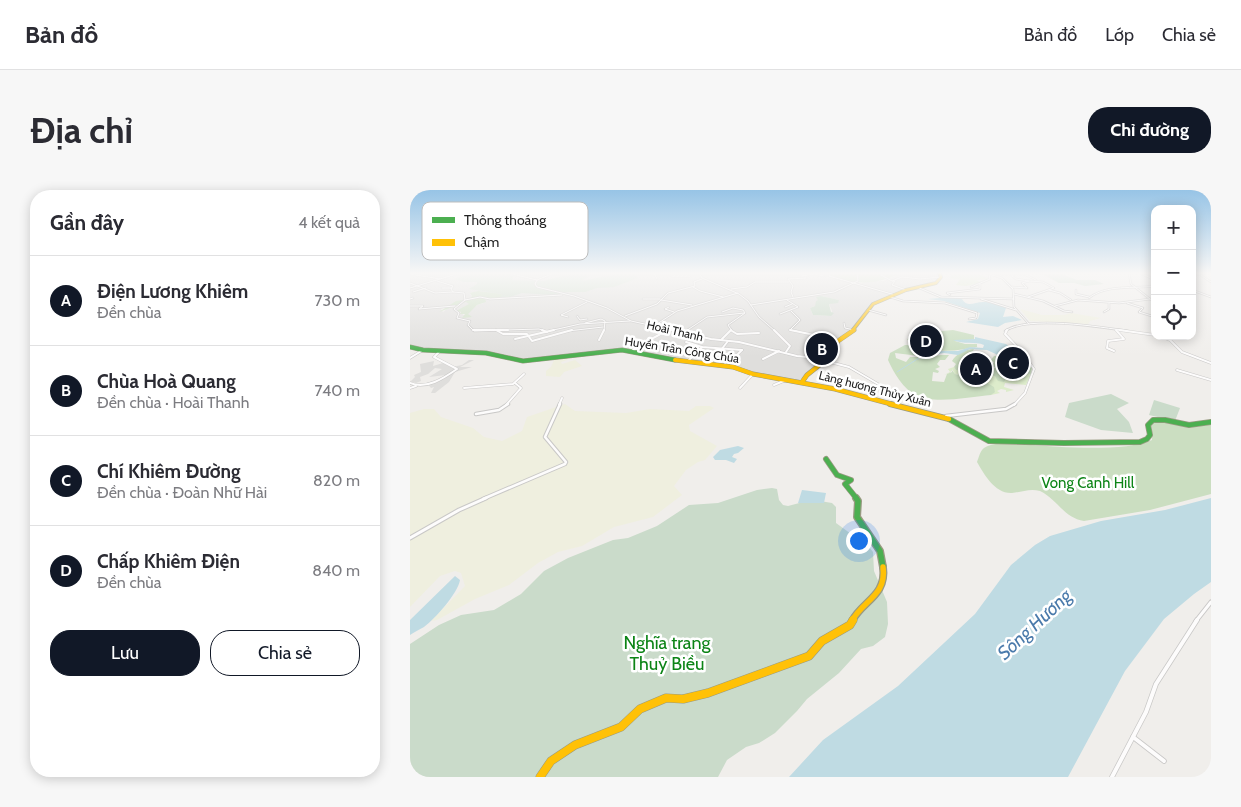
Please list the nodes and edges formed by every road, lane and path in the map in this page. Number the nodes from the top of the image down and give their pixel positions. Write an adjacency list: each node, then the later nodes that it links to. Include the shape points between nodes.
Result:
1 (465, 300): 24 (street)
2 (659, 300): 40 (street)
3 (668, 300): 21 (street)
4 (711, 300): 21 (street)
5 (746, 300): 22 (street)
6 (784, 300): 22 (street)
7 (787, 300): 20 (street)
8 (881, 300): 29 (street)
9 (903, 300): 44 (street, via 928,301 977,313 976,318)
10 (985, 300): 30 (street)
11 (1014, 300): 30 (street)
12 (1038, 300): 26 (street)
13 (1070, 300): 26 (street)
14 (1099, 300): 18 (street)
15 (1142, 300): 19 (street)
16 (587, 302): 40 (street, Hoài Thanh); 42 (street, via 561,314)
17 (803, 303): 25 (street)
18 (1109, 303): 19 (street); 35 (street, via 1109,309)
19 (1126, 303): 41 (street, via 1143,308 1141,314)
20 (792, 304): 25 (street); 28 (street)
21 (694, 305): 32 (street)
22 (751, 305): 81 (street, via 759,317 788,342 790,346)
23 (410, 306): 24 (street, via 423,306 419,309)
24 (456, 306): 55 (street, via 455,311 460,312 457,318 470,321 468,325 474,331)
25 (798, 306): 31 (street)
26 (1055, 306): 34 (street)
27 (669, 307): 32 (street, via 665,309)
28 (785, 307)
29 (868, 310): 38 (street); 57 (street)
30 (1016, 310): 49 (street)
31 (791, 311): 37 (street); 67 (street, via 800,320 790,330)
32 (675, 312): 50 (street)
33 (722, 312): 36 (street, via 735,308)
34 (1072, 312)
35 (1104, 312)
36 (745, 313): 58 (street, via 728,325); 60 (street, via 707,317)
37 (780, 314)
38 (886, 314)
39 (577, 316): 43 (street, via 580,320)
40 (625, 316): 45 (street, Hoài Thanh)
41 (1151, 316)
42 (568, 317)
43 (587, 319): 46 (street, via 601,319); 48 (street)
44 (969, 319)
45 (631, 320): 46 (street); 50 (street, Hoài Thanh)
46 (606, 323): 48 (street); 52 (street)
47 (844, 323): 57 (street, via 845,328)
48 (580, 324): 51 (street)
49 (1029, 324): 54 (street, via 1069,323); 105 (street, via 1013,326 1005,331 1034,369 1026,391 1016,405)
50 (654, 326): 53 (street, Hoài Thanh)
51 (570, 327): 56 (street); 59 (street)
52 (603, 327): 56 (street); 65 (street)
53 (670, 329): 60 (street, Hoài Thanh); 70 (street)
54 (1115, 329): 62 (street); 80 (street, via 1124,338 1108,341 1107,348)
55 (496, 330): 59 (street, via 539,329); 63 (street, via 503,334)
56 (572, 330): 63 (street, via 532,341)
57 (854, 330): 67 (street)
58 (732, 331): 61 (street, via 737,334); 66 (street)
59 (547, 332): 63 (street)
60 (683, 332): 66 (street, Hoài Thanh)
61 (759, 333)
62 (1151, 334)
63 (529, 336): 64 (street)
64 (515, 339)
65 (599, 340)
66 (721, 340): 69 (street, Hoài Thanh)
67 (840, 340): 85 (street)
68 (1170, 340): 87 (street, via 1182,352)
69 (728, 341): 75 (street); 79 (street, Hoài Thanh)
70 (644, 342)
71 (686, 342): 74 (street)
72 (649, 344): 77 (street)
73 (410, 347): 76 (street, Huyền Trân Công Chúa)
74 (702, 347): 75 (street); 86 (street)
75 (722, 349): 82 (street); 82 (street, via 742,350 735,357)
76 (423, 350): 78 (street, Huyền Trân Công Chúa); 83 (street)
77 (633, 350): 78 (street, Huyền Trân Công Chúa, via 523,361 486,353); 86 (street, Huyền Trân Công Chúa)
78 (440, 351): 99 (street, via 434,357 457,369 443,378)
79 (780, 351): 81 (street, Hoài Thanh); 84 (street)
80 (1114, 351)
81 (786, 352): 85 (street, Hoài Thanh)
82 (717, 355): 88 (street)
83 (410, 358)
84 (763, 359)
85 (827, 360): 93 (street); 97 (street, Hoài Thanh, via 854,369)
86 (686, 363): 88 (street, Huyền Trân Công Chúa)
87 (1211, 363)
88 (710, 364): 91 (street, Huyền Trân Công Chúa)
89 (1177, 370): 94 (street)
90 (524, 374): 96 (street)
91 (754, 374): 92 (street, Huyền Trân Công Chúa); 102 (street)
92 (786, 380): 93 (street, Huyền Trân Công Chúa); 98 (street)
93 (802, 382): 105 (street, Làng hương Thủy Xuân)
94 (1211, 382)
95 (410, 383): 99 (street)
96 (515, 383): 101 (street); 104 (street, via 521,388 505,408)
97 (878, 384)
98 (774, 385)
99 (418, 386): 100 (street)
100 (410, 388)
101 (464, 388)
102 (740, 388)
103 (562, 398): 108 (street, via 545,437 565,464 459,510)
104 (476, 414)
105 (944, 416): 106 (street, via 989,441 1036,443 1140,442 1150,436 1148,425 1153,420 1189,425)
106 (1211, 422)
107 (826, 460): 112 (street, via 837,476 851,480 845,484 858,501 857,517 880,551 884,574 878,593 850,625 822,641 808,656 715,690 683,699 666,698 640,709 621,727 575,744 552,760)
108 (410, 538)
109 (1211, 602): 110 (street, via 1156,684)
110 (1133, 737): 111 (street); 113 (street)
111 (1164, 760)
112 (540, 777)
113 (1112, 777)

